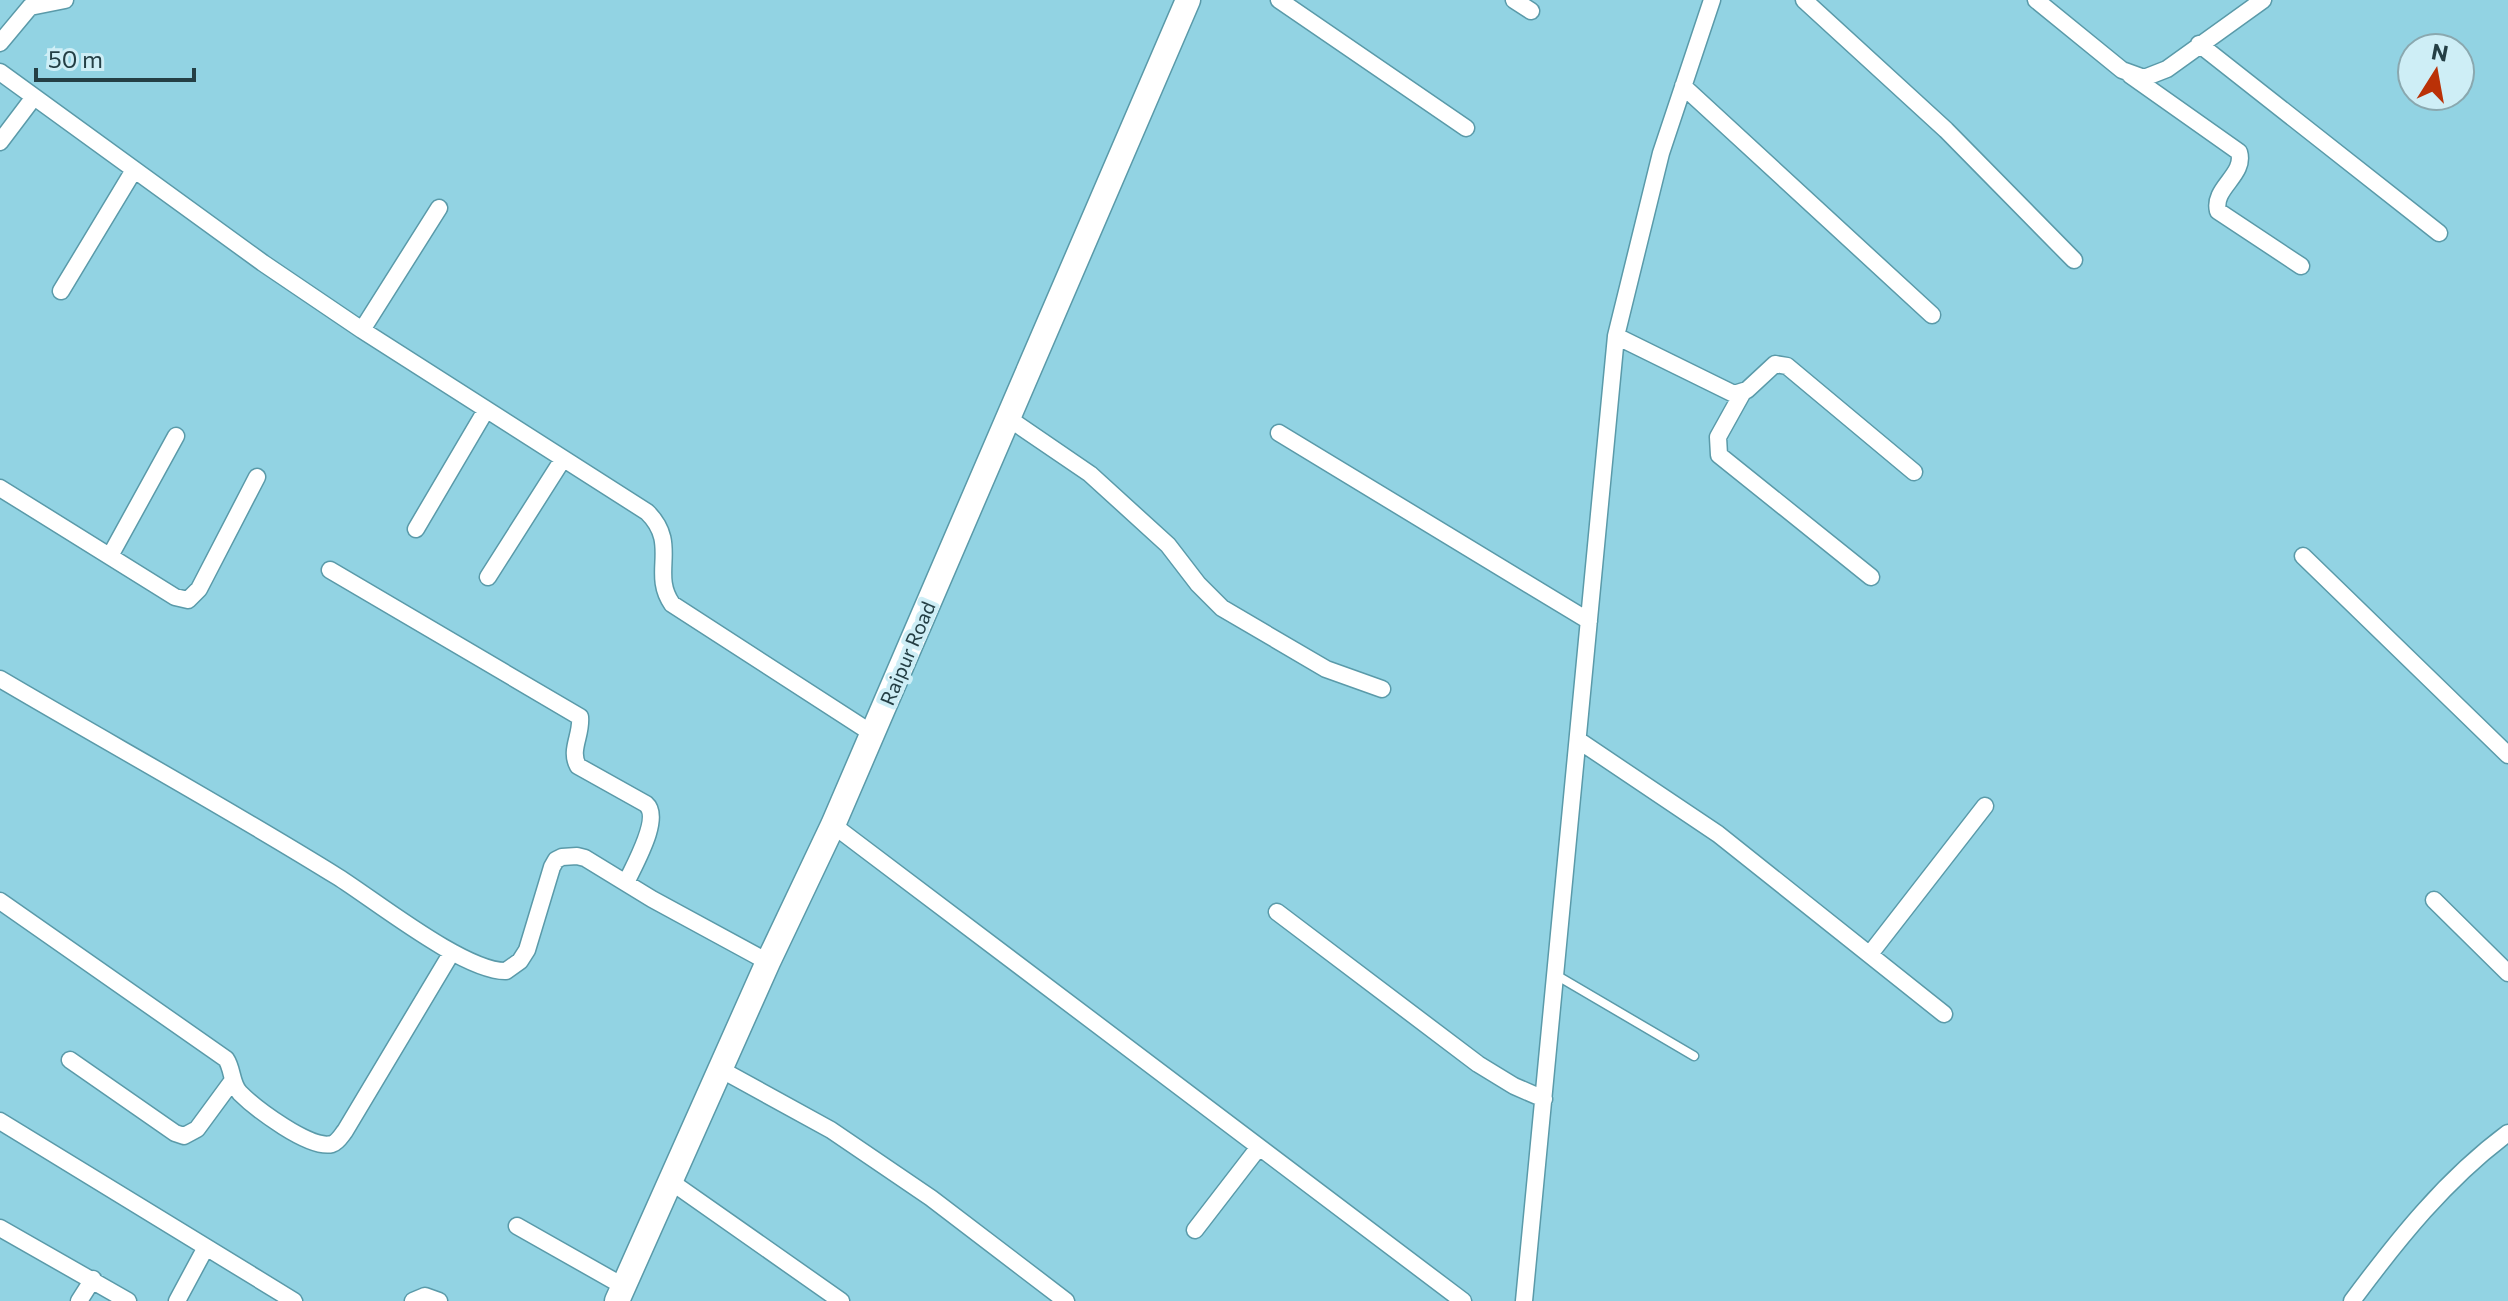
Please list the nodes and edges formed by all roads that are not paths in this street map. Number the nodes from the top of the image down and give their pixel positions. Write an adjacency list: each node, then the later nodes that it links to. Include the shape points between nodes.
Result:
1 (65, 0): 10 (street, via 30,7)
2 (1188, 0): 29 (main road, Raipur Road)
3 (1279, 0): 16 (street)
4 (1514, 0): 9 (street)
5 (1712, 0): 14 (street)
6 (1804, 0): 21 (street, via 1946,130)
7 (2036, 0): 13 (street)
8 (2263, 0): 11 (street)
9 (1531, 11)
10 (0, 43)
11 (2199, 44): 13 (street, via 2156,75); 20 (street)
12 (0, 72): 15 (street)
13 (2130, 75): 22 (street, via 2239,152 2238,167 2218,197 2218,211)
14 (1683, 86): 24 (street); 26 (street)
15 (34, 97): 17 (street); 18 (street)
16 (1466, 128)
17 (0, 142)
18 (134, 170): 23 (street); 25 (street)
19 (439, 208): 25 (street)
20 (2439, 233)
21 (2074, 260)
22 (2301, 266)
23 (61, 291)
24 (1932, 315)
25 (362, 330): 28 (street)
26 (1616, 336): 27 (street, via 1724,390); 42 (street)
27 (1743, 392): 33 (street, via 1775,364 1787,366); 41 (street, via 1718,437 1719,455)
28 (486, 410): 32 (street); 36 (street)
29 (1008, 418): 44 (street, via 1090,474 1168,545 1222,608 1326,669); 45 (main road, Raipur Road)
30 (1279, 433): 42 (street)
31 (176, 436): 37 (street)
32 (563, 459): 40 (street); 45 (street, via 655,520 664,540 666,597 679,611)
33 (1914, 472)
34 (257, 477): 37 (street, via 199,589 188,600)
35 (0, 488): 37 (street)
36 (416, 529)
37 (110, 556)
38 (2303, 556): 47 (street)
39 (330, 570): 50 (street, via 577,714 582,723 574,756 578,766 646,804 652,813)
40 (488, 577)
41 (1871, 577)
42 (1589, 621): 46 (street)
43 (0, 679): 54 (street, via 337,877)
44 (1382, 689)
45 (873, 734): 49 (main road, Raipur Road)
46 (1578, 740): 55 (street, via 1718,834); 58 (street)
47 (2508, 755)
48 (1985, 806): 55 (street)
49 (833, 825): 56 (main road, Raipur Road); 67 (street)
50 (626, 883): 54 (street, via 585,858 562,857 552,867 527,950 513,968 482,969); 56 (street)
51 (2434, 900): 57 (street)
52 (0, 901): 63 (street, via 226,1059)
53 (1277, 912): 64 (street, via 1478,1064)
54 (452, 952): 63 (street, via 335,1142 317,1143 288,1129 239,1092)
55 (1870, 954): 59 (street)
56 (768, 962): 62 (main road, Raipur Road)
57 (2508, 973)
58 (1556, 974): 60 (lane); 64 (street)
59 (1944, 1014)
60 (1694, 1056)
61 (70, 1060): 63 (street, via 184,1136 197,1129)
62 (720, 1069): 68 (main road, Raipur Road); 82 (street, via 831,1130)
63 (233, 1080)
64 (1544, 1099): 84 (street)
65 (0, 1121): 72 (street)
66 (2508, 1133): 85 (street, via 2422,1212)
67 (1259, 1147): 71 (street); 83 (street)
68 (670, 1181): 74 (main road, Raipur Road); 81 (street)
69 (517, 1226): 74 (street)
70 (0, 1228): 73 (street)
71 (1195, 1230)
72 (206, 1247): 77 (street); 78 (street)
73 (93, 1279): 75 (street); 76 (street)
74 (620, 1293)
75 (79, 1301)
76 (128, 1301)
77 (177, 1301)
78 (294, 1301)
79 (413, 1301): 80 (street, via 425,1296)
80 (439, 1301)
81 (841, 1301)
82 (1066, 1301)
83 (1463, 1301)
84 (1524, 1301)
85 (2352, 1301)

